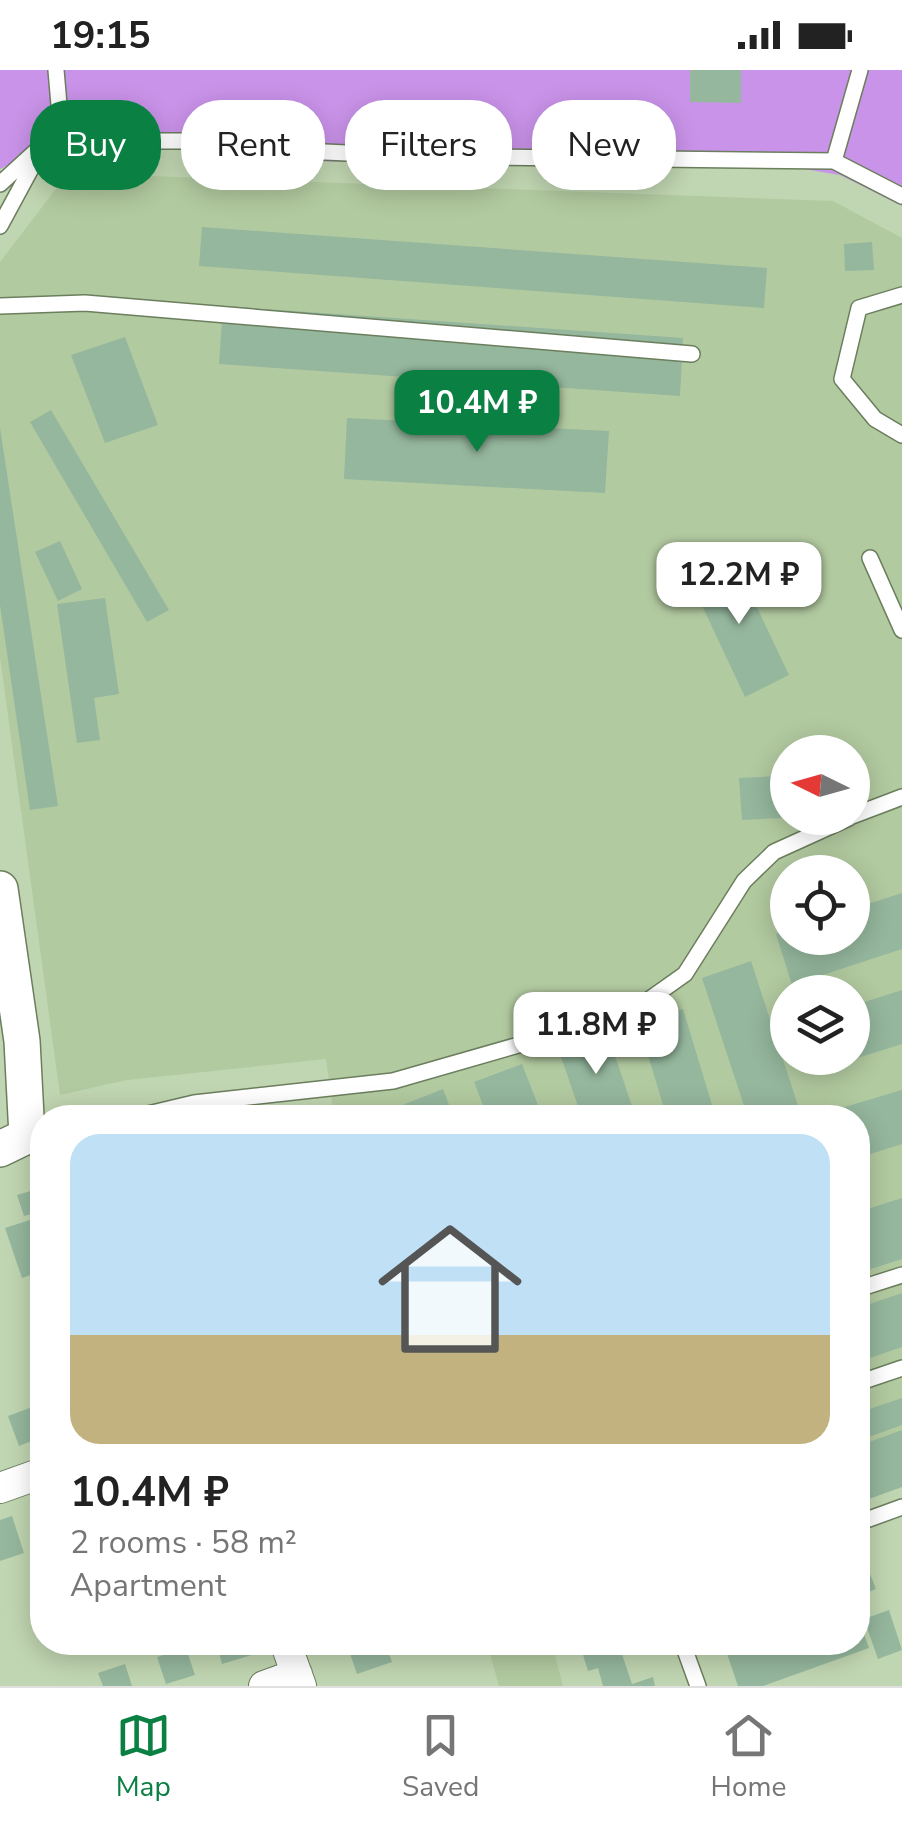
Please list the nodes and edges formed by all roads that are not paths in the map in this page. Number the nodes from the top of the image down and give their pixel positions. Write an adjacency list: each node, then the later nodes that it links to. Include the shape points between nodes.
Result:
1 (56, 70): 3 (lane)
2 (860, 70): 6 (lane)
3 (59, 100)
4 (161, 141): 6 (lane, via 413,156)
5 (30, 156): 8 (lane)
6 (834, 162): 9 (lane)
7 (30, 171): 10 (lane)
8 (0, 184)
9 (902, 196)
10 (0, 226)
11 (902, 295): 14 (lane, via 859,308 842,379 875,420)
12 (0, 306): 13 (lane, via 85,303)
13 (692, 354)
14 (902, 435)
15 (870, 558): 16 (lane)
16 (902, 630)
17 (902, 797): 18 (lane)
18 (870, 810)
19 (811, 835): 21 (lane, via 774,852 744,881 684,974 630,1013 393,1081)
20 (0, 889): 22 (street, via 22,1041)
21 (185, 1105)
22 (23, 1140)
23 (902, 1275): 24 (lane)
24 (870, 1286)
25 (902, 1368): 26 (lane)
26 (870, 1379)
27 (30, 1477): 28 (street)
28 (0, 1488)
29 (902, 1506): 30 (lane)
30 (870, 1518)
31 (290, 1655): 33 (street)
32 (687, 1655): 35 (lane)
33 (299, 1680): 34 (street)
34 (264, 1686)
35 (698, 1686)

